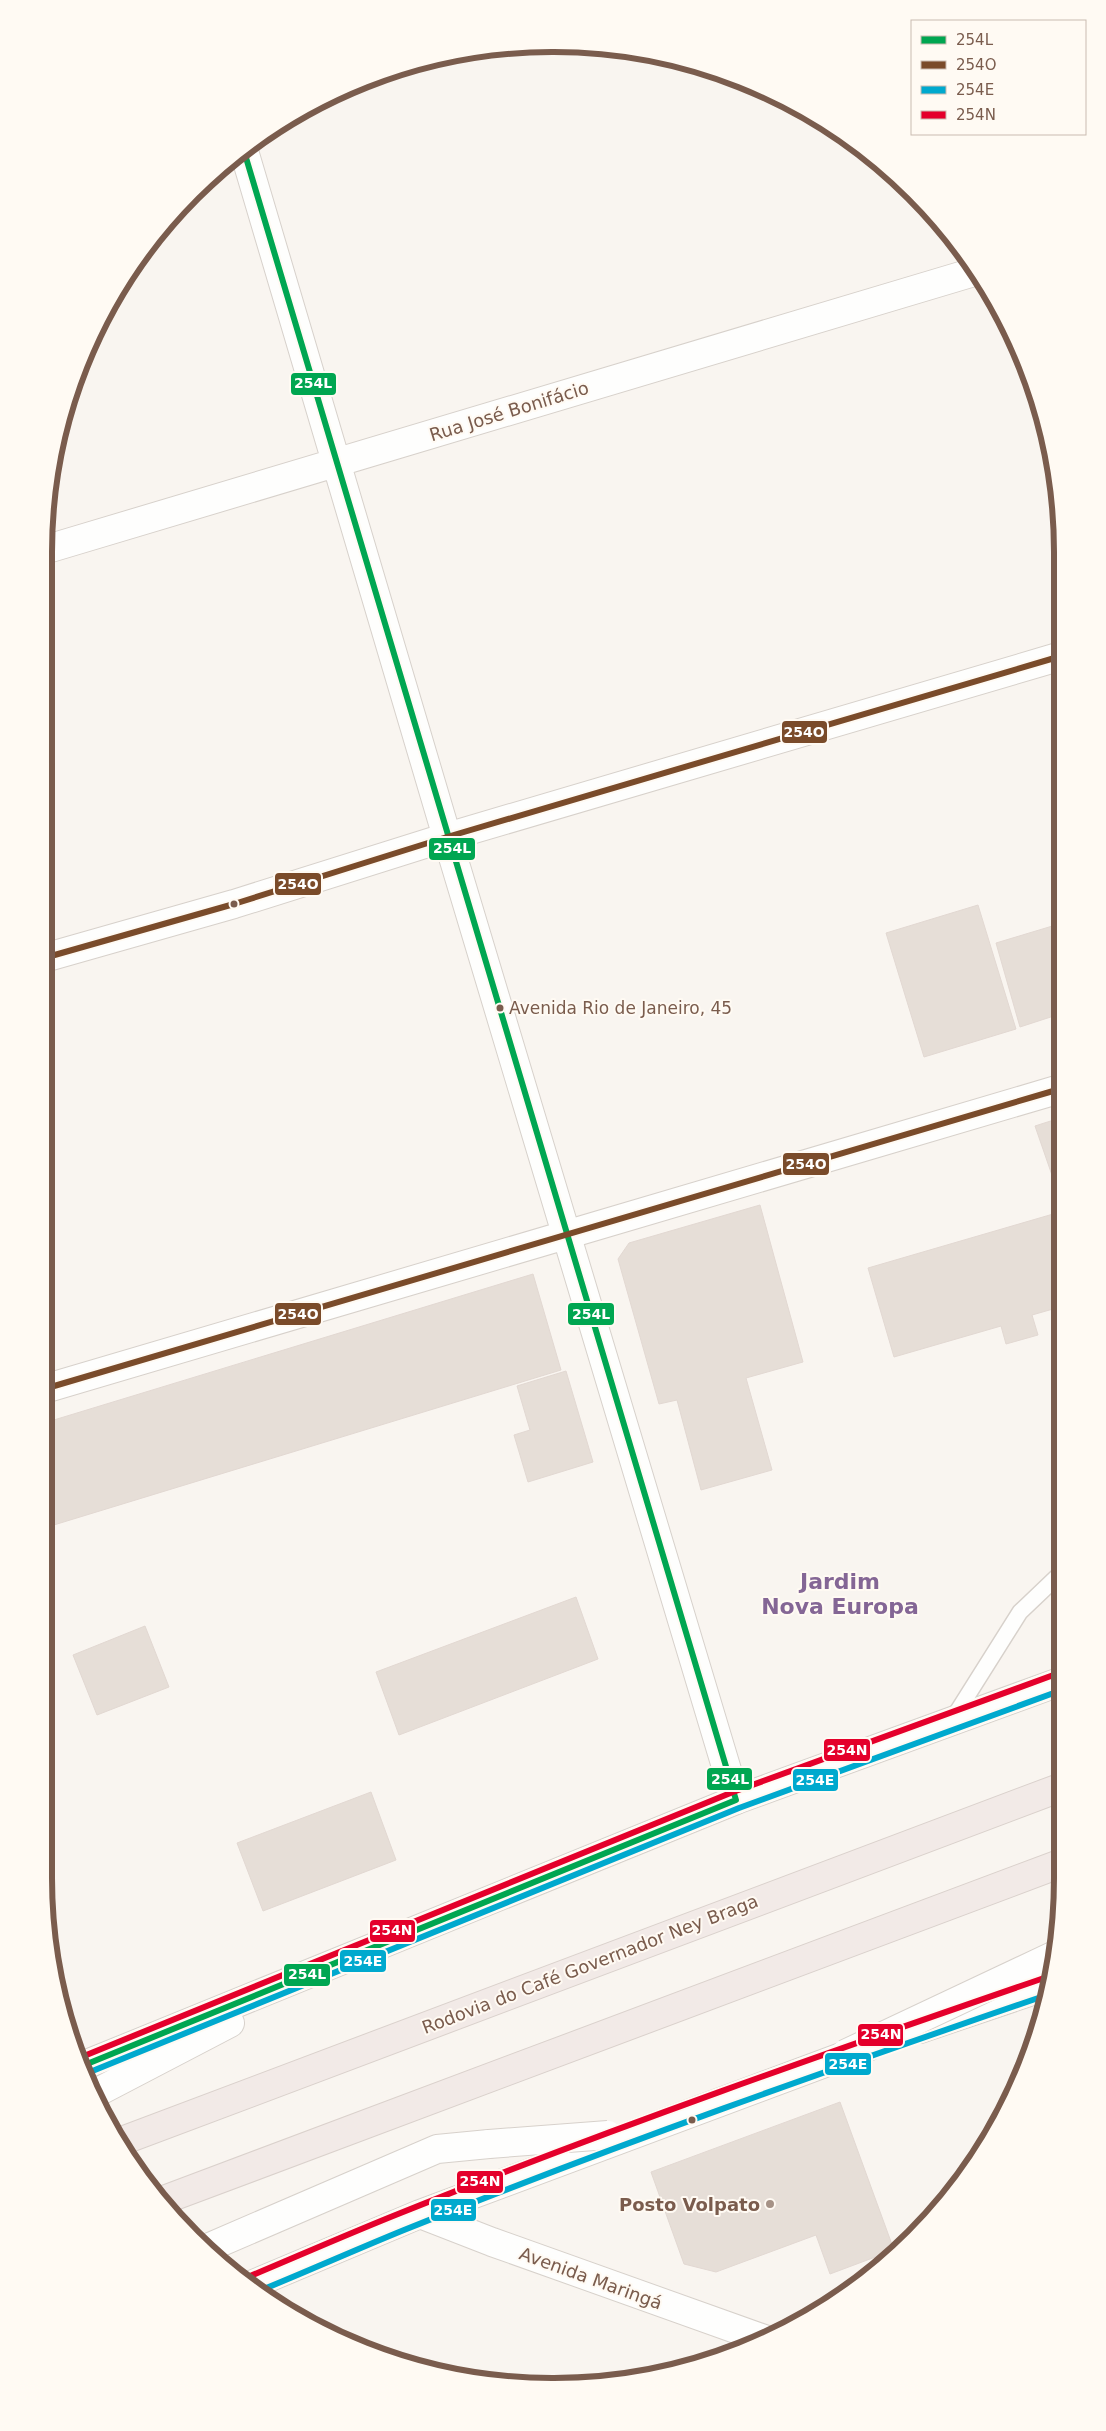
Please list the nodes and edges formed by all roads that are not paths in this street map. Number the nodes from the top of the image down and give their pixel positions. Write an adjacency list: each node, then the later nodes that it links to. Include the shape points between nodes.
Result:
1 (246, 158): 3 (street)
2 (968, 274): 3 (street, Rua José Bonifácio)
3 (338, 462): 4 (street, Rua José Bonifácio); 6 (street)
4 (52, 548)
5 (1054, 658): 6 (street)
6 (447, 837): 7 (street, via 234,904); 9 (street)
7 (52, 956)
8 (1054, 1091): 9 (street)
9 (568, 1236): 10 (street); 17 (street)
10 (52, 1387)
11 (1054, 1580): 15 (lane, via 1020,1612)
12 (1054, 1684): 14 (street)
13 (1054, 1704): 14 (street)
14 (988, 1708): 15 (street)
15 (952, 1721): 17 (street)
16 (1054, 1790): 26 (highway, Rodovia do Café Governador Ney Braga)
17 (736, 1800): 19 (street)
18 (1054, 1866): 27 (highway)
19 (380, 1945): 23 (street); 24 (street)
20 (1047, 1959): 22 (street, bridge)
21 (1041, 1988): 22 (street)
22 (845, 2054): 25 (street)
23 (88, 2063)
24 (100, 2091)
25 (621, 2134): 28 (street); 29 (street, bridge, via 437,2149)
26 (127, 2139)
27 (169, 2198)
28 (420, 2214): 30 (street); 31 (street, Avenida Maringá)
29 (213, 2245)
30 (258, 2282)
31 (755, 2336)

